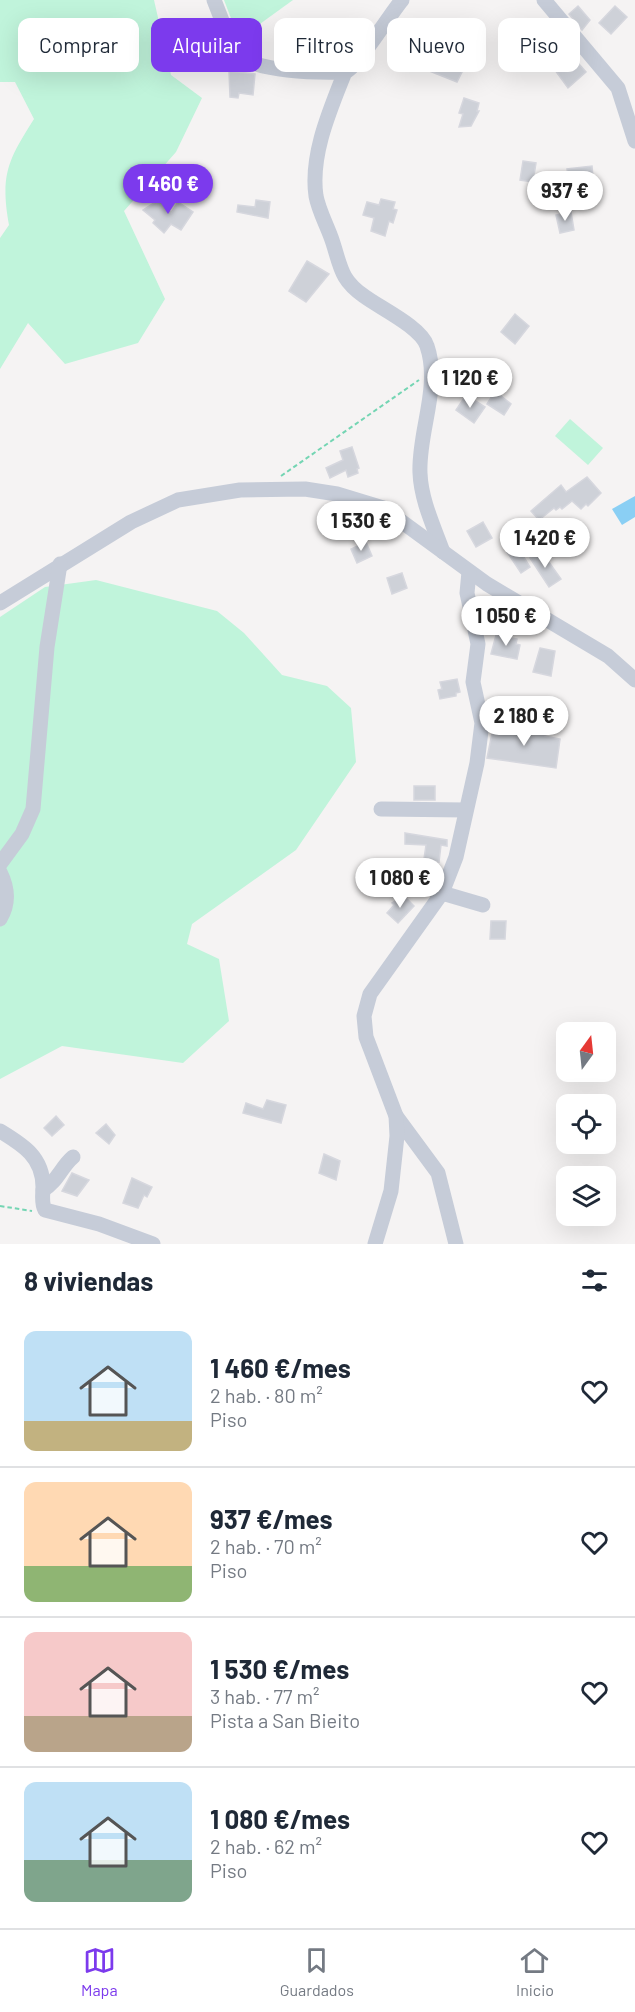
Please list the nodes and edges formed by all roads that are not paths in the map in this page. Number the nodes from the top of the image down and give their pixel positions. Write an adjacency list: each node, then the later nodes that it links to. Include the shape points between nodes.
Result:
1 (214, 0): 5 (street, via 235,54)
2 (402, 0): 4 (street)
3 (544, 0): 7 (street, via 618,88)
4 (375, 36)
5 (274, 67)
6 (345, 72): 8 (street, via 317,163 318,203 345,281 420,334 428,347 431,371 420,473)
7 (635, 141)
8 (443, 552): 9 (street, via 397,517 367,502 314,490 261,488 178,500 130,522); 10 (street)
9 (60, 564): 11 (street); 15 (street, via 46,647 33,809 22,834)
10 (469, 572): 12 (street, via 591,644); 14 (street, via 468,602 477,636 474,682 482,723)
11 (0, 603)
12 (635, 680)
13 (381, 809): 14 (street)
14 (466, 810): 17 (street, via 456,857)
15 (0, 864)
16 (0, 873): 19 (street, via 7,900)
17 (442, 893): 18 (street); 20 (street, via 366,1003 366,1037)
18 (483, 905)
19 (0, 919)
20 (396, 1116): 25 (street, via 394,1175); 26 (street, via 438,1173)
21 (0, 1131): 23 (street, via 33,1154)
22 (74, 1156): 23 (street)
23 (44, 1190): 24 (street, via 43,1205 50,1213 99,1224)
24 (153, 1244)
25 (375, 1244)
26 (456, 1244)

